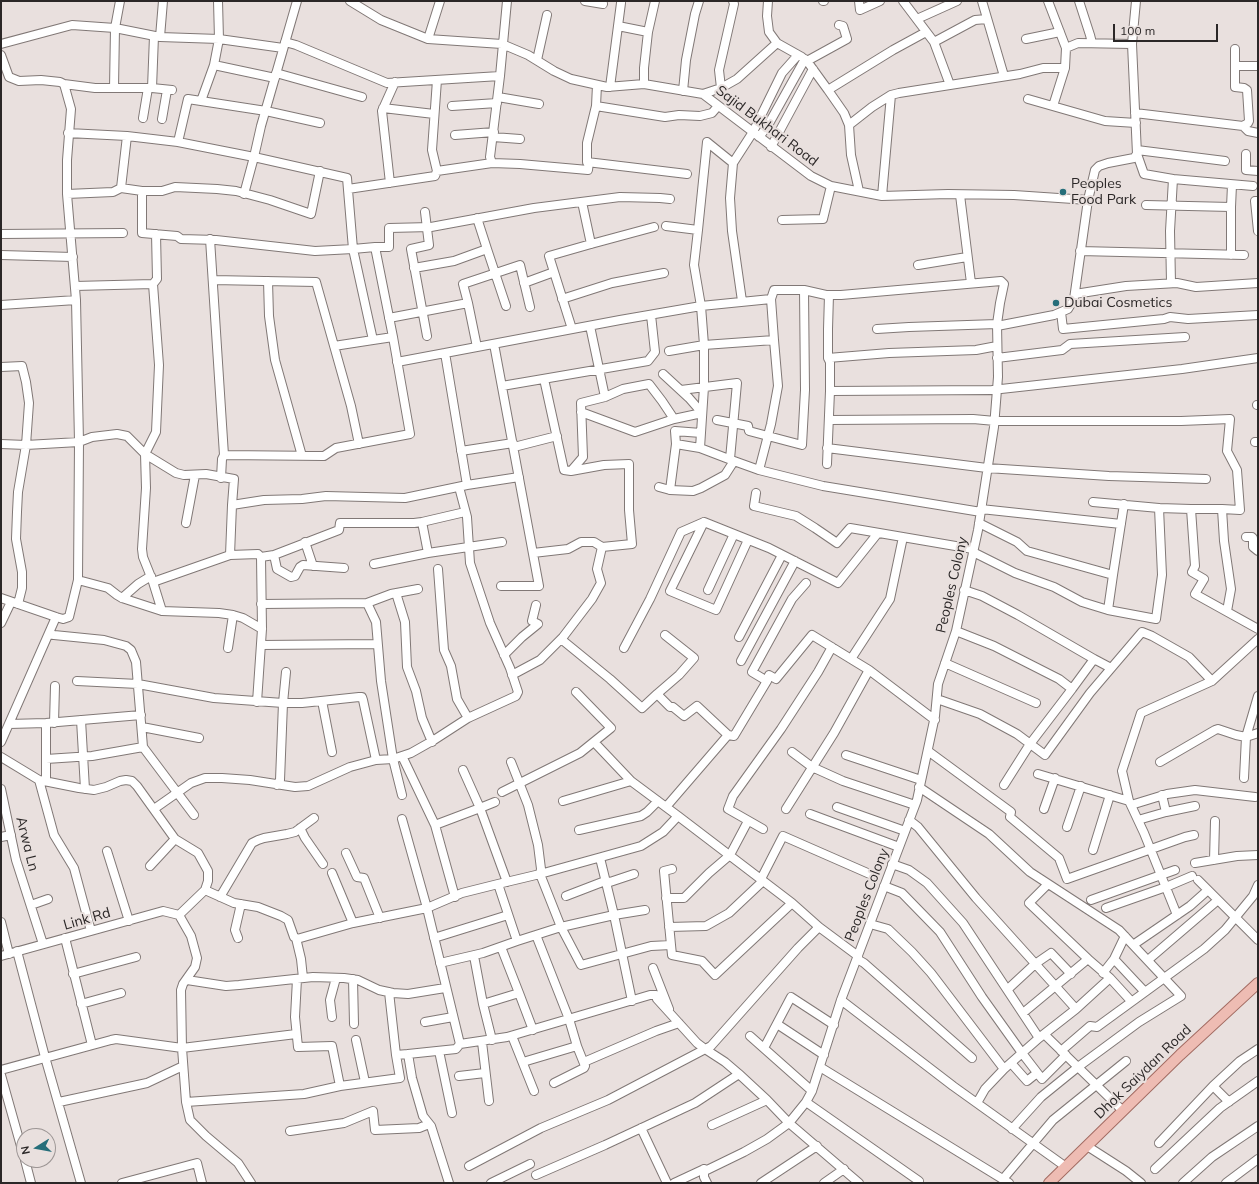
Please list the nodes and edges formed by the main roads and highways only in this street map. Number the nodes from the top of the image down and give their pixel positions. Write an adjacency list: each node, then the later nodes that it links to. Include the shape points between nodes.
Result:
1 (1258, 983): 2 (main road, Dhok Saiydan Road, via 1180,1055)
2 (1050, 1183)

